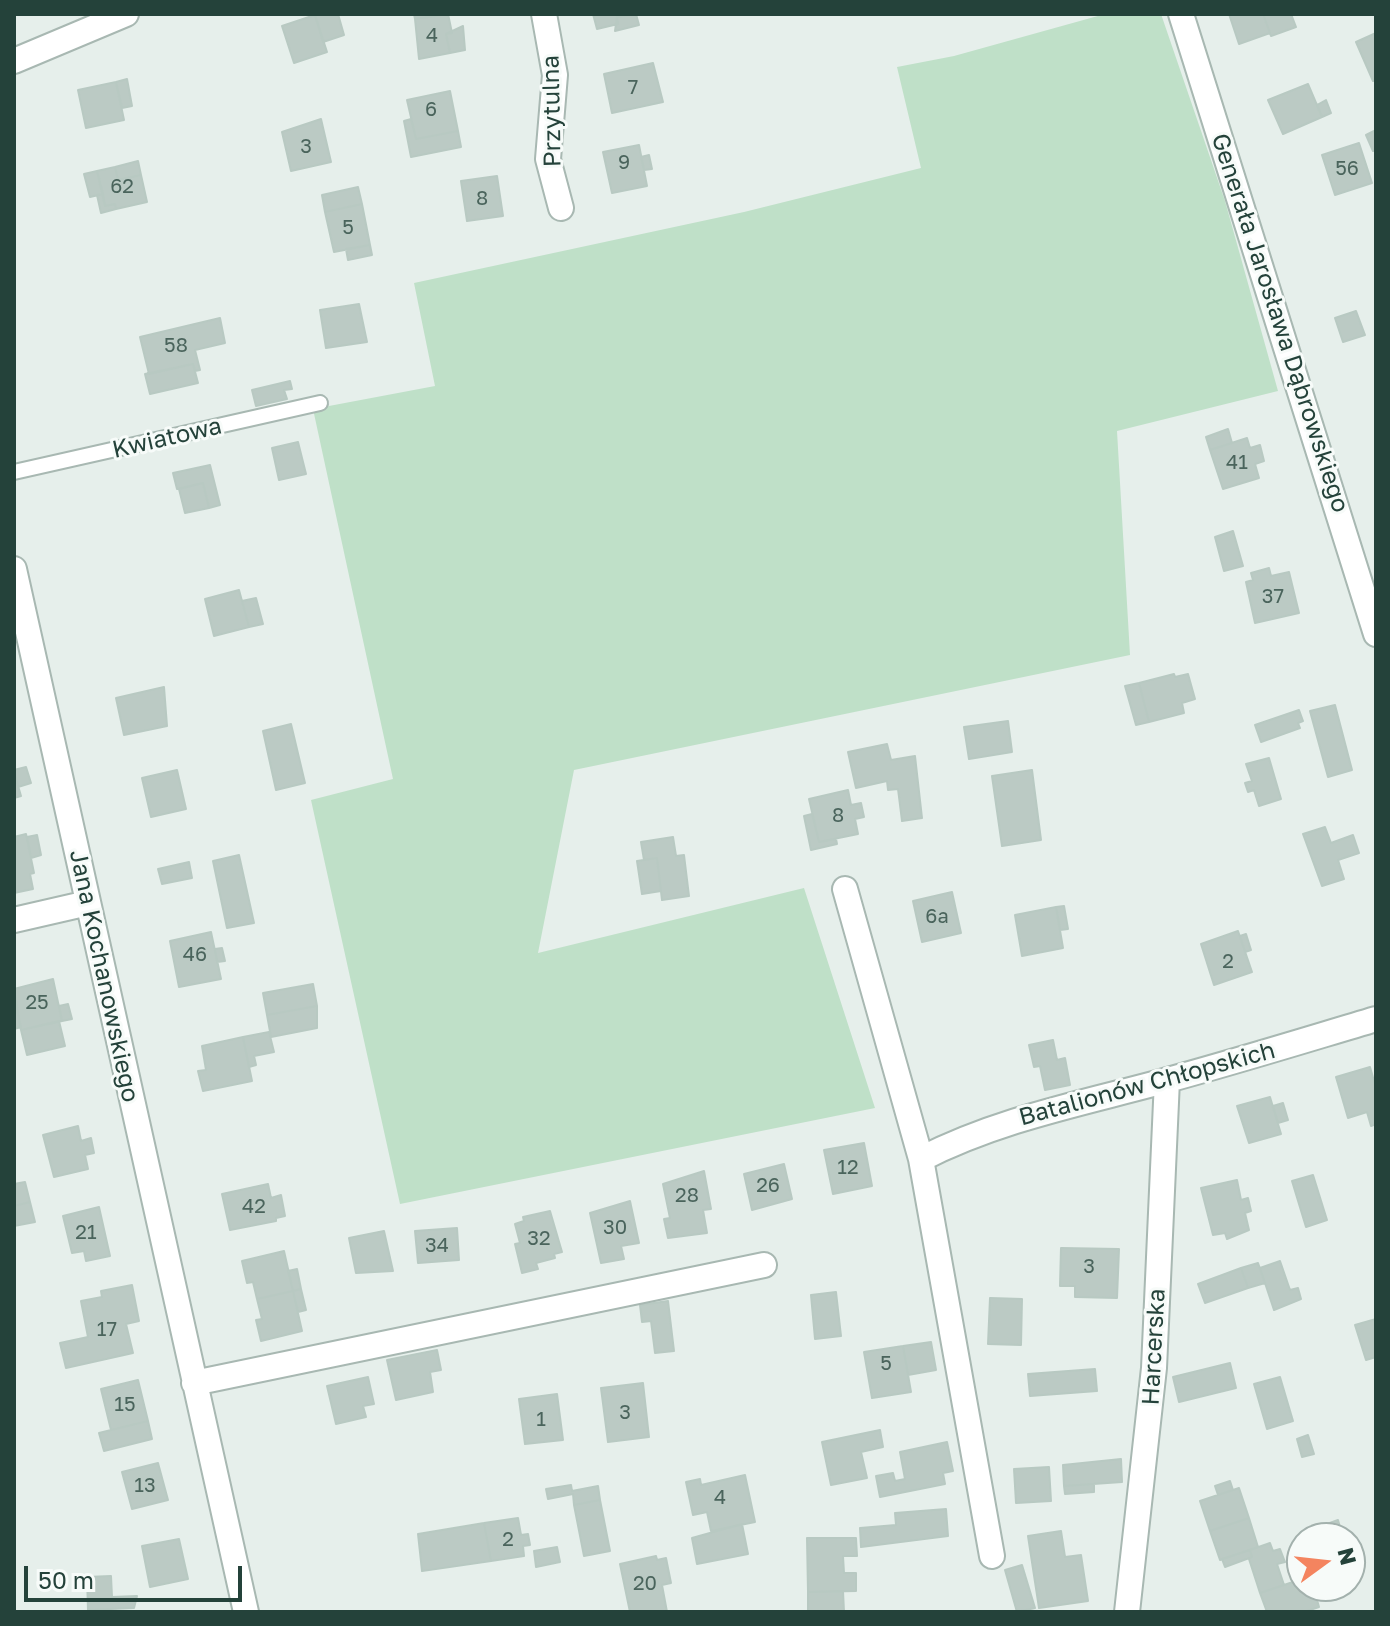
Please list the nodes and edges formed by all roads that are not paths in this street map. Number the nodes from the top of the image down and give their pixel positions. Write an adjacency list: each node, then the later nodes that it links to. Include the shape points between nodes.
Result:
1 (126, 14): 4 (street)
2 (544, 14): 5 (street, Przytulna, via 555,75 548,159)
3 (1181, 14): 8 (street, Generała Jarosława Dąbrowskiego)
4 (14, 61)
5 (561, 208)
6 (320, 403): 7 (lane, Kwiatowa)
7 (14, 472)
8 (1366, 560): 10 (street, Generała Jarosława Dąbrowskiego)
9 (14, 569): 12 (street, Jana Kochanowskiego)
10 (1376, 634)
11 (845, 889): 16 (street)
12 (88, 903): 13 (street); 18 (street, Jana Kochanowskiego)
13 (14, 920)
14 (1376, 1019): 15 (street, Batalionów Chłopskich)
15 (1167, 1080): 16 (street, Batalionów Chłopskich, via 973,1133); 21 (street, Harcerska, via 1154,1368)
16 (921, 1159): 19 (street)
17 (764, 1265): 18 (street)
18 (194, 1383): 20 (street, Jana Kochanowskiego)
19 (992, 1556)
20 (246, 1612)
21 (1127, 1612)

